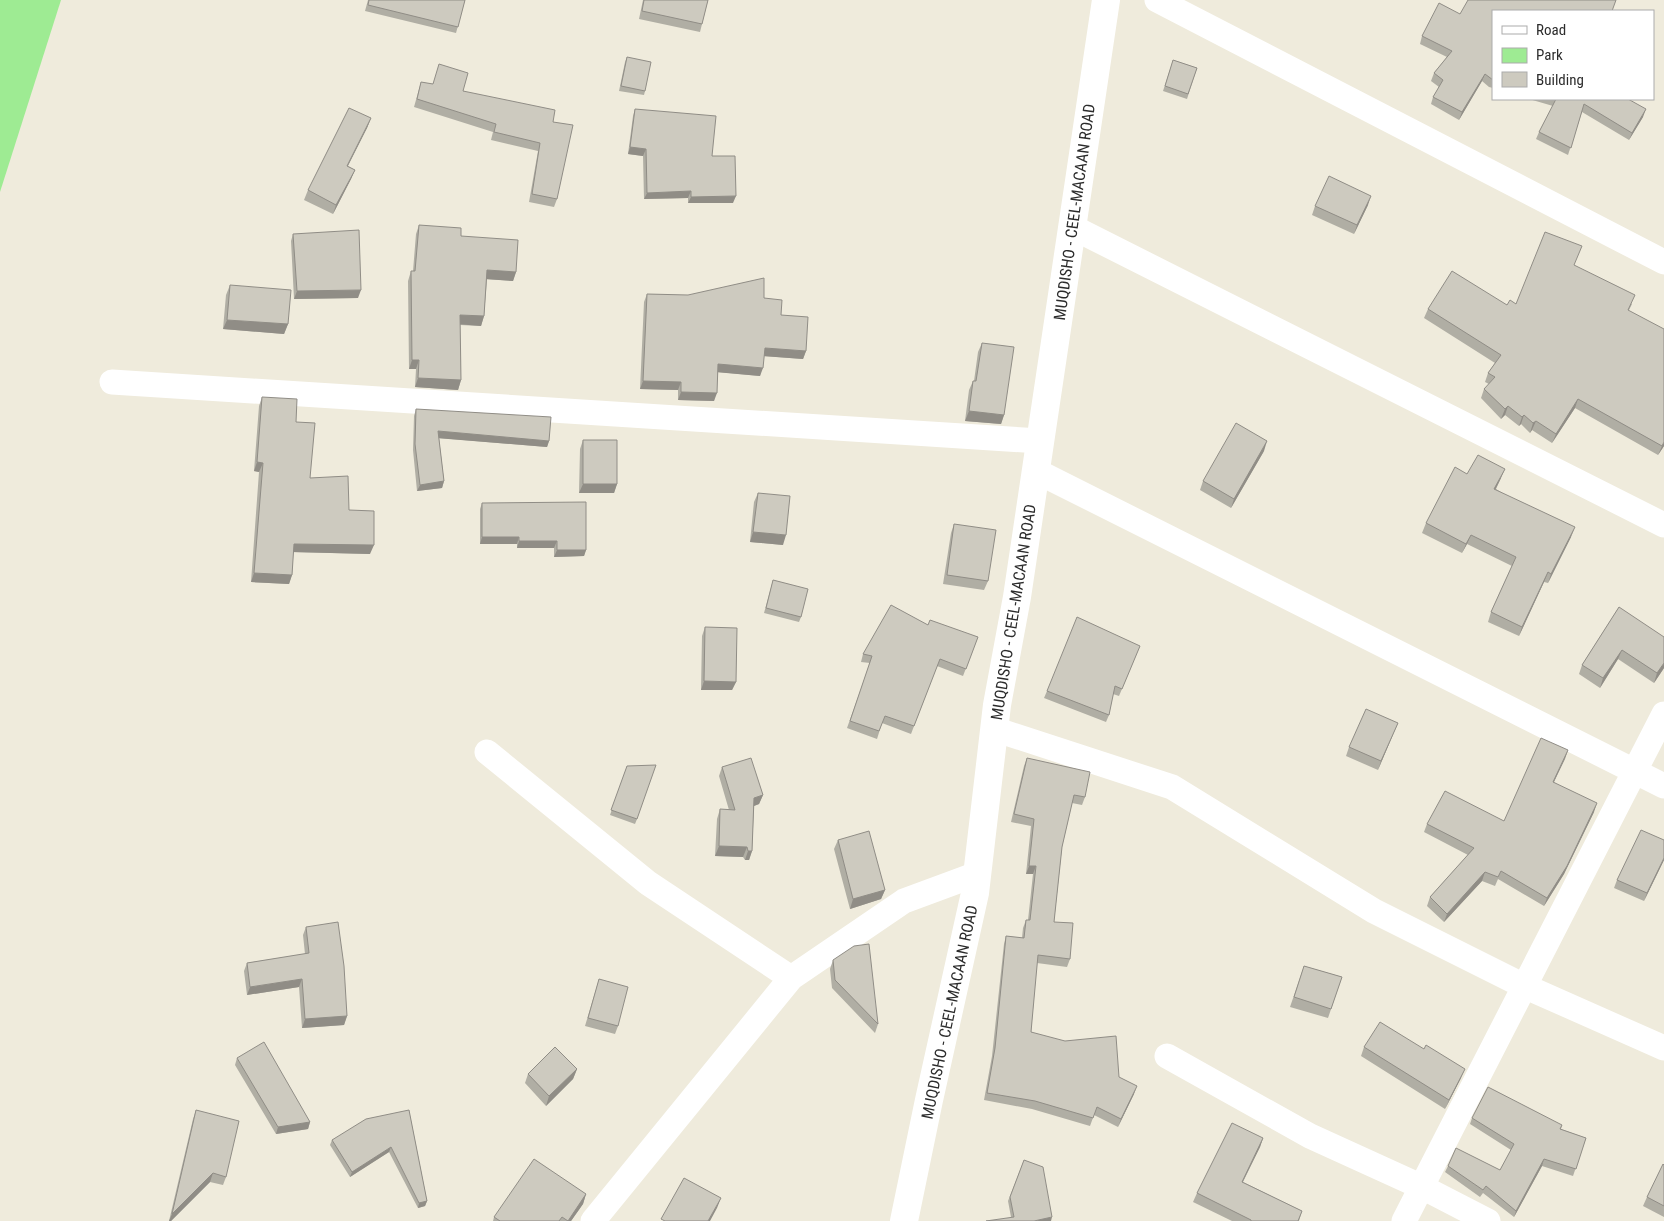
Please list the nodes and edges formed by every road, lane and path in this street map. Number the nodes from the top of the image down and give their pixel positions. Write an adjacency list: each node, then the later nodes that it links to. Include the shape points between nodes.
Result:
1 (1106, 0): 3 (street, MUQDISHO - CEEL-MACAAN ROAD)
2 (1157, 0): 4 (street)
3 (1072, 227): 6 (street, MUQDISHO - CEEL-MACAAN ROAD); 8 (street)
4 (1664, 262)
5 (112, 382): 6 (street)
6 (1040, 441): 7 (street, MUQDISHO - CEEL-MACAAN ROAD)
7 (1036, 471): 10 (street, MUQDISHO - CEEL-MACAAN ROAD); 12 (street)
8 (1664, 525)
9 (1664, 714): 12 (street)
10 (994, 729): 14 (street, MUQDISHO - CEEL-MACAAN ROAD); 16 (street, via 1172,787 1374,911)
11 (487, 752): 15 (street, via 648,883)
12 (1635, 771): 13 (street); 16 (street)
13 (1664, 786)
14 (977, 874): 15 (street, via 904,901); 21 (street, MUQDISHO - CEEL-MACAAN ROAD)
15 (791, 978): 20 (street)
16 (1524, 986): 17 (street); 19 (street)
17 (1664, 1048)
18 (1168, 1056): 19 (street, via 1310,1136)
19 (1422, 1187): 22 (street); 23 (street)
20 (593, 1221)
21 (904, 1221)
22 (1404, 1221)
23 (1488, 1221)

